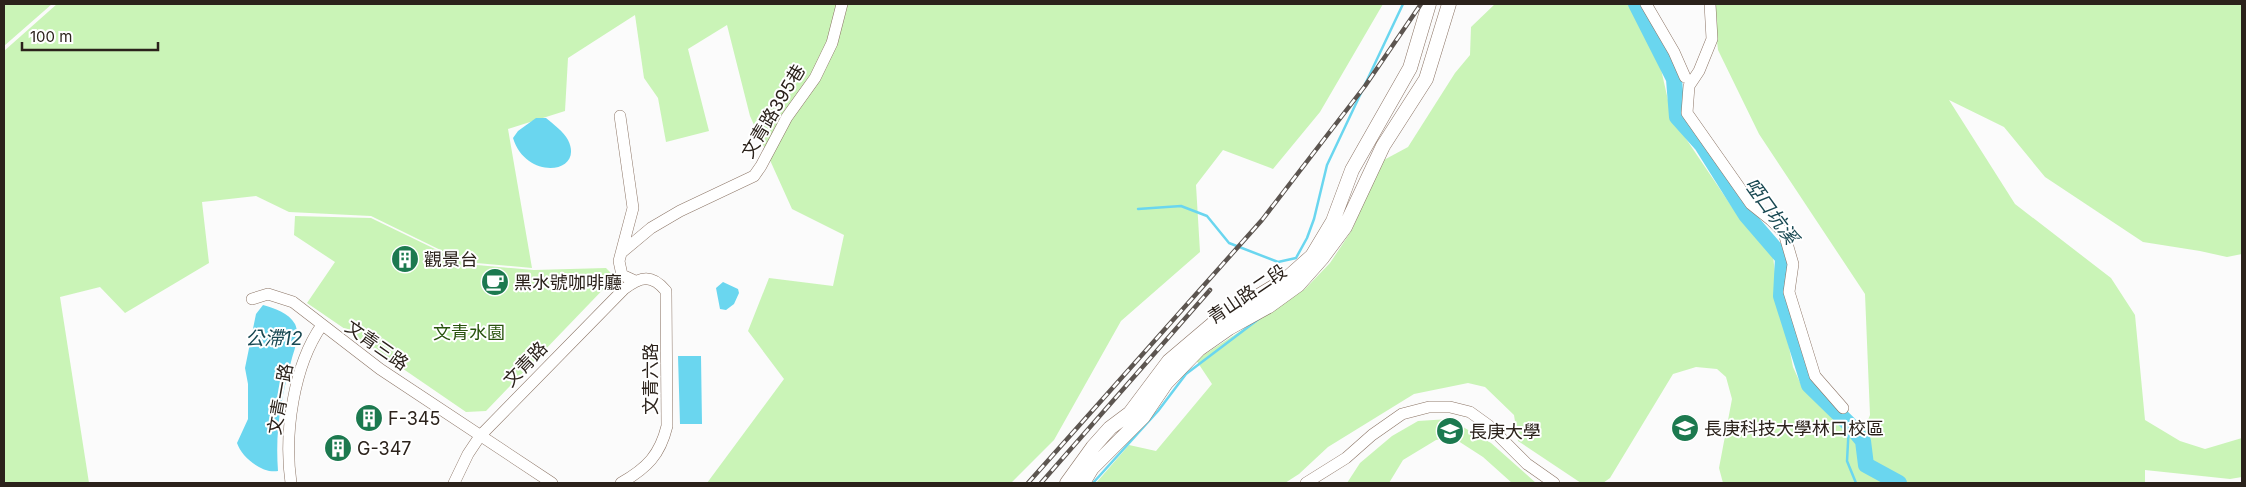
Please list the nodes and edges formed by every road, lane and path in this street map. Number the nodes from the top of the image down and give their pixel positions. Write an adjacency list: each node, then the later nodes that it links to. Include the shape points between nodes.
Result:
1 (842, 4): 8 (street, 文青路395巷, via 832,43 815,78 787,116 754,176 680,211 651,228)
2 (1429, 4): 18 (street, 青山路二段, via 1410,68 1352,170 1333,221 1312,256 1285,280 1215,322 1175,356 1130,413 1110,428)
3 (1449, 4): 19 (street, 青山路二段, via 1426,79 1383,146 1345,227 1322,258 1298,284 1270,306 1199,349 1166,383 1143,417 1092,468)
4 (1646, 4): 6 (street)
5 (1710, 4): 12 (street, via 1712,39 1689,86 1687,113 1751,204 1784,234 1793,264 1789,292 1816,376)
6 (1685, 77)
7 (620, 116): 8 (street, via 633,208)
8 (621, 253): 9 (street, via 622,275)
9 (635, 281): 13 (street, 文青路); 17 (street, 文青六路, via 648,278 658,282 666,291 667,426 656,455 646,467)
10 (252, 299): 11 (street, 文青三路, via 276,295 293,302)
11 (322, 326): 13 (street, 文青三路); 14 (street, 文青一路, via 306,352 292,408 288,465)
12 (1843, 408)
13 (480, 436): 15 (street, 文青路); 16 (street)
14 (291, 483)
15 (454, 483)
16 (552, 483)
17 (621, 483)
18 (1067, 483)
19 (1083, 483)
20 (1306, 483): 21 (street, via 1346,458 1402,414 1429,407 1450,407 1470,412 1488,425 1527,464)
21 (1554, 483)

